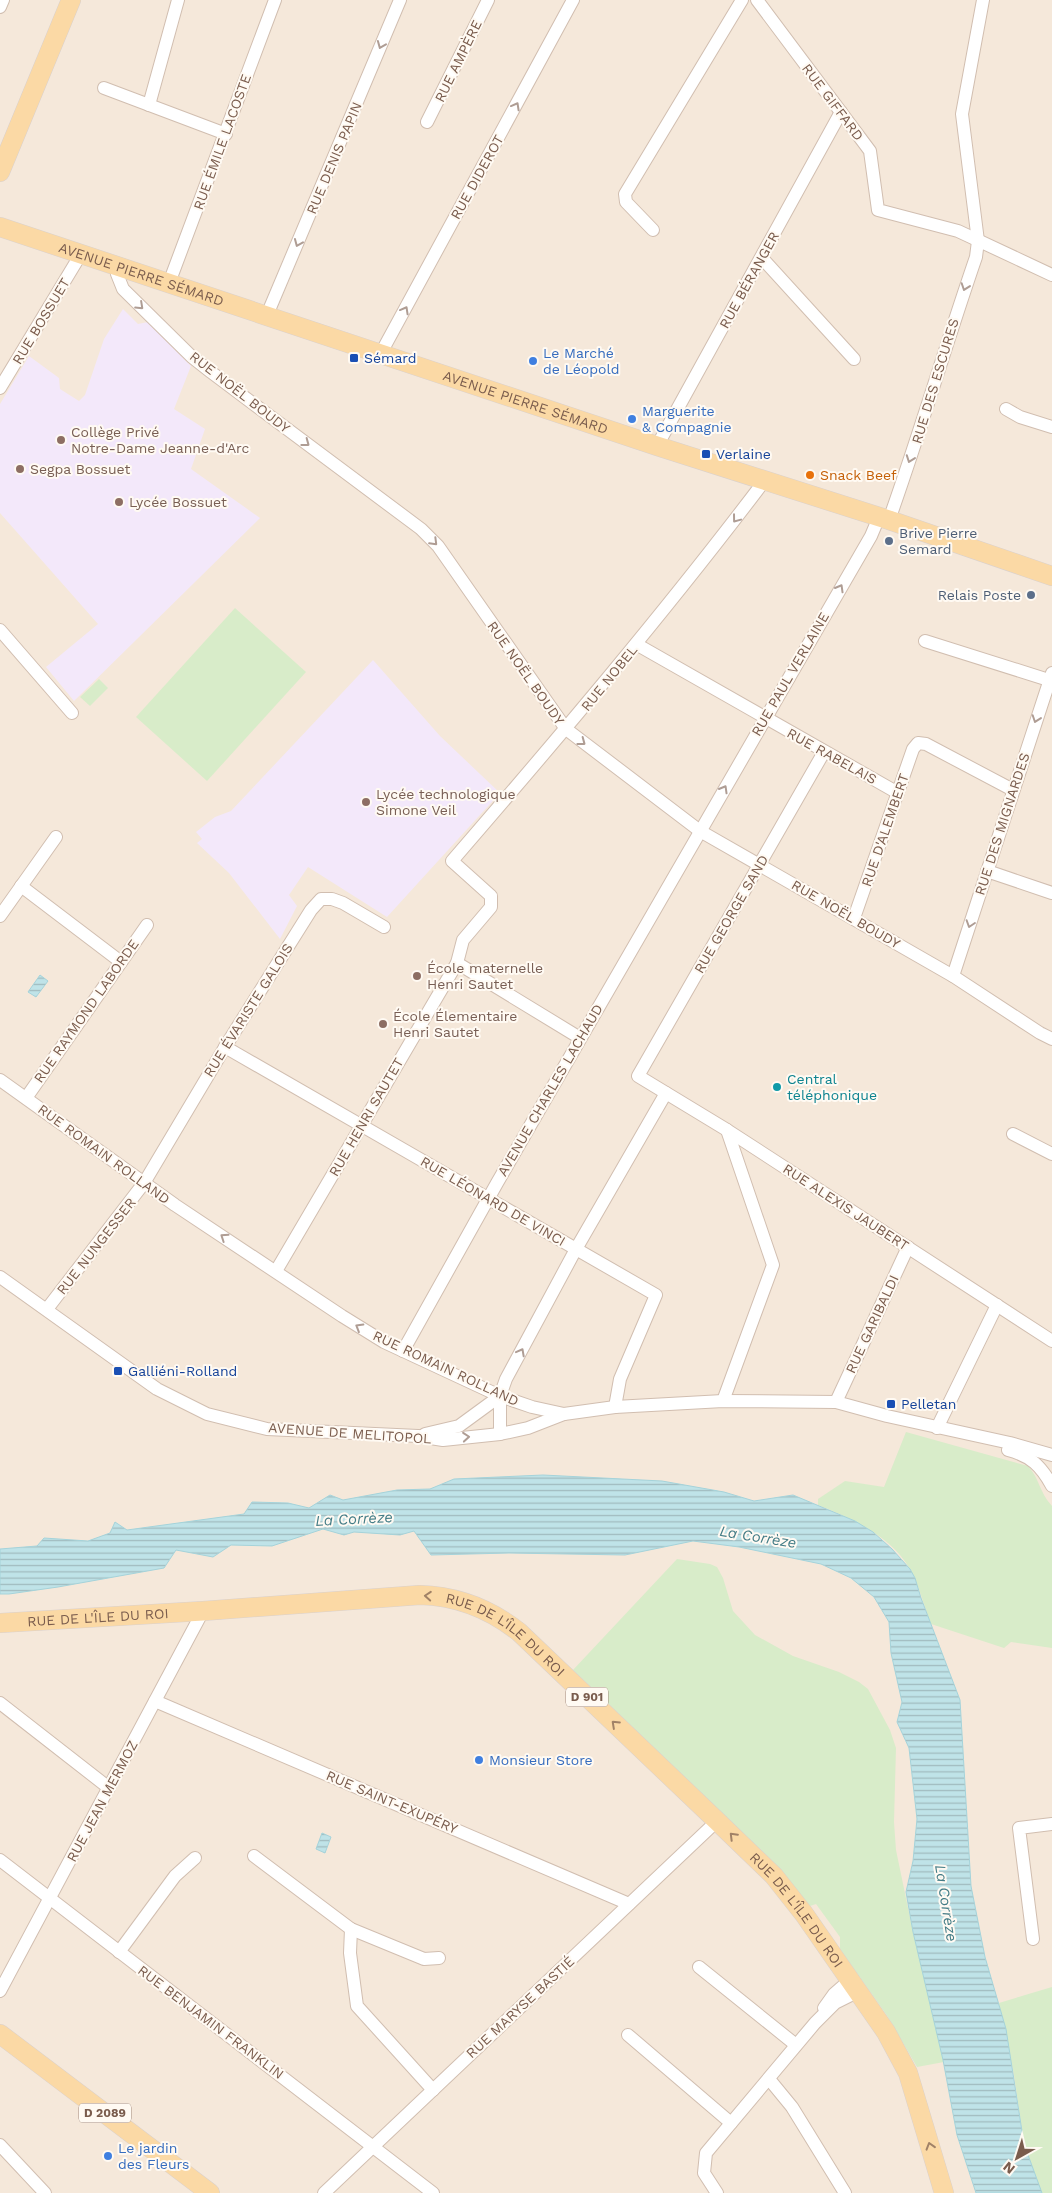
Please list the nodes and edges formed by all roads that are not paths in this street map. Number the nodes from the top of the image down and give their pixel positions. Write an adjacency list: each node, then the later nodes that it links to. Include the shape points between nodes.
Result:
1 (3, 0): 11 (street)
2 (71, 0): 17 (main road)
3 (178, 0): 13 (street)
4 (274, 0): 16 (street, RUE ÉMILE LACOSTE)
5 (400, 0): 26 (street, RUE DENIS PAPIN, one-way to 26)
6 (488, 0): 15 (street, RUE AMPÈRE)
7 (573, 0): 27 (street, RUE DIDEROT, one-way to 7)
8 (742, 0): 18 (street, via 625,194 626,202)
9 (757, 0): 14 (street, RUE GIFFARD)
10 (983, 0): 20 (street, RUE DES ESCURES, via 962,114)
11 (0, 6)
12 (104, 88): 13 (street)
13 (149, 104): 16 (street)
14 (841, 112): 20 (street, RUE GIFFARD, via 870,151 878,210 958,231); 22 (street, RUE BÉRANGER)
15 (427, 122)
16 (226, 134): 25 (street, RUE ÉMILE LACOSTE)
17 (0, 172)
18 (653, 230)
19 (3, 231): 21 (main road, AVENUE PIERRE SÉMARD)
20 (978, 240): 24 (street, RUE GIFFARD); 34 (street, RUE DES ESCURES, one-way to 34, via 976,256 921,429)
21 (82, 254): 23 (main road, AVENUE PIERRE SÉMARD); 29 (street, RUE BOSSUET)
22 (762, 258): 28 (street); 32 (street, RUE BÉRANGER)
23 (120, 266): 25 (main road, AVENUE PIERRE SÉMARD); 42 (street, RUE NOËL BOUDY, one-way to 42, via 117,274 123,289 192,357 421,529 438,546)
24 (1052, 275)
25 (169, 283): 26 (main road, AVENUE PIERRE SÉMARD)
26 (267, 315): 27 (main road, AVENUE PIERRE SÉMARD)
27 (381, 353): 32 (main road, AVENUE PIERRE SÉMARD)
28 (854, 359)
29 (0, 388)
30 (1006, 409): 31 (street)
31 (1052, 427)
32 (656, 446): 33 (main road, AVENUE PIERRE SÉMARD)
33 (765, 480): 34 (main road, AVENUE PIERRE SÉMARD); 38 (street, RUE NOBEL, one-way to 38)
34 (884, 518): 35 (main road, AVENUE PIERRE SÉMARD); 41 (street, RUE PAUL VERLAINE, one-way to 34, via 870,536)
35 (1052, 576)
36 (2, 636): 40 (street)
37 (925, 641): 39 (street)
38 (636, 644): 41 (street, RUE RABELAIS); 42 (street, RUE NOBEL)
39 (1051, 678): 44 (street, RUE DES MIGNARDES, one-way to 44)
40 (72, 713)
41 (765, 718): 43 (street, RUE RABELAIS); 46 (street, RUE PAUL VERLAINE, one-way to 41)
42 (566, 729): 46 (street, RUE NOËL BOUDY, one-way to 46); 57 (street, RUE NOBEL, via 452,861 491,896 491,907 463,940)
43 (824, 752): 45 (street, RUE RABELAIS); 48 (street, RUE GEORGE SAND)
44 (1013, 790): 45 (street, RUE D'ALEMBERT, via 926,744 918,743); 49 (street, RUE DES MIGNARDES)
45 (898, 793): 53 (street, RUE D'ALEMBERT)
46 (700, 831): 48 (street, RUE NOËL BOUDY); 59 (street, AVENUE CHARLES LACHAUD)
47 (56, 837): 50 (street)
48 (760, 865): 53 (street, RUE NOËL BOUDY); 62 (street, RUE GEORGE SAND)
49 (987, 871): 51 (street); 58 (street, RUE DES MIGNARDES, one-way to 58)
50 (21, 886): 52 (street); 56 (street)
51 (1052, 893)
52 (0, 916)
53 (854, 918): 58 (street, RUE NOËL BOUDY)
54 (147, 925): 56 (street, RUE RAYMOND LABORDE)
55 (384, 927): 61 (street, RUE ÉVARISTE GALOIS, via 343,903 321,899)
56 (121, 962): 65 (street, RUE RAYMOND LABORDE)
57 (457, 964): 59 (street); 66 (street, RUE HENRI SAUTET)
58 (953, 976): 60 (street, RUE NOËL BOUDY)
59 (580, 1038): 71 (street, AVENUE CHARLES LACHAUD)
60 (1052, 1039)
61 (225, 1047): 66 (street, RUE LÉONARD DE VINCI); 70 (street, RUE ÉVARISTE GALOIS)
62 (638, 1076): 64 (street, RUE ALEXIS JAUBERT)
63 (0, 1080): 65 (street, RUE ROMAIN ROLLAND)
64 (666, 1093): 67 (street, RUE ALEXIS JAUBERT); 73 (street)
65 (26, 1098): 70 (street, RUE ROMAIN ROLLAND)
66 (361, 1125): 71 (street, RUE LÉONARD DE VINCI); 74 (street, RUE HENRI SAUTET)
67 (727, 1130): 72 (street, RUE ALEXIS JAUBERT); 81 (street, via 773,1265)
68 (1013, 1134): 69 (street)
69 (1052, 1154)
70 (144, 1183): 74 (street, RUE ROMAIN ROLLAND, one-way to 70); 77 (street, RUE NUNGESSER)
71 (488, 1198): 73 (street, RUE LÉONARD DE VINCI); 79 (street, AVENUE CHARLES LACHAUD)
72 (908, 1247): 76 (street, RUE ALEXIS JAUBERT); 82 (street, RUE GARIBALDI)
73 (576, 1249): 80 (street, one-way to 73); 83 (street, RUE LÉONARD DE VINCI, via 656,1295 620,1379)
74 (276, 1271): 79 (street, RUE ROMAIN ROLLAND, one-way to 74, via 342,1316)
75 (0, 1277): 77 (street, AVENUE DE MELITOPOL)
76 (997, 1305): 78 (street, RUE ALEXIS JAUBERT); 85 (street)
77 (47, 1309): 88 (street, AVENUE DE MELITOPOL, via 157,1389 207,1414 267,1429)
78 (1052, 1341)
79 (403, 1351): 80 (street, RUE ROMAIN ROLLAND)
80 (500, 1396): 84 (street, RUE ROMAIN ROLLAND); 86 (street); 88 (street, via 459,1426)
81 (723, 1401): 82 (street, RUE ROMAIN ROLLAND); 83 (street, RUE ROMAIN ROLLAND)
82 (836, 1402): 85 (street, RUE ROMAIN ROLLAND)
83 (615, 1407): 84 (street, RUE ROMAIN ROLLAND)
84 (564, 1414): 86 (street, AVENUE DE MELITOPOL, via 528,1428)
85 (937, 1428): 87 (street, RUE ROMAIN ROLLAND)
86 (500, 1434): 88 (street, AVENUE DE MELITOPOL, one-way to 86, via 443,1440)
87 (964, 1435): 89 (street, RUE ROMAIN ROLLAND); 91 (street, RUE ROMAIN ROLLAND, via 1034,1460)
88 (418, 1436)
89 (1052, 1455)
90 (1052, 1471): 91 (street)
91 (1052, 1486)
92 (203, 1611): 93 (main road, RUE DE L'ÎLE DU ROI / D 901); 94 (street, RUE JEAN MERMOZ); 97 (main road, RUE DE L'ÎLE DU ROI / D 901, one-way to 92, via 519,1632 481,1609 449,1598 420,1595)
93 (0, 1623)
94 (155, 1702): 96 (street, RUE JEAN MERMOZ); 103 (street, RUE SAINT-EXUPÉRY)
95 (0, 1703): 96 (street)
96 (109, 1788): 102 (street, RUE JEAN MERMOZ)
97 (717, 1820): 103 (street, RUE MARYSE BASTIÉ); 109 (main road, RUE DE L'ÎLE DU ROI / D 901, one-way to 97, via 774,1876)
98 (1052, 1824): 105 (street, via 1019,1828)
99 (254, 1856): 104 (street)
100 (195, 1858): 106 (street, via 175,1876)
101 (0, 1860): 102 (street, RUE BENJAMIN FRANKLIN)
102 (50, 1898): 106 (street, RUE BENJAMIN FRANKLIN); 110 (street, RUE JEAN MERMOZ)
103 (629, 1904): 115 (street, RUE MARYSE BASTIÉ)
104 (351, 1929): 107 (street, via 424,1960); 115 (street, via 350,1953 357,2006)
105 (1032, 1938)
106 (119, 1952): 118 (street, RUE BENJAMIN FRANKLIN)
107 (439, 1958)
108 (699, 1967): 113 (street)
109 (854, 1986): 113 (street, via 815,2022); 125 (main road, RUE DE L'ÎLE DU ROI / D 901, one-way to 109, via 908,2073 886,2032)
110 (0, 1991)
111 (0, 2034): 119 (main road, D 2089)
112 (628, 2035): 116 (street)
113 (796, 2045): 114 (street)
114 (769, 2079): 116 (street); 124 (street, via 792,2107)
115 (433, 2090): 118 (street, RUE MARYSE BASTIÉ)
116 (731, 2123): 123 (street, via 706,2153 704,2173)
117 (0, 2145): 120 (street)
118 (373, 2145): 121 (street, RUE MARYSE BASTIÉ); 122 (street, RUE BENJAMIN FRANKLIN)
119 (207, 2192)
120 (45, 2193)
121 (324, 2193)
122 (433, 2193)
123 (717, 2193)
124 (845, 2193)
125 (944, 2193)

